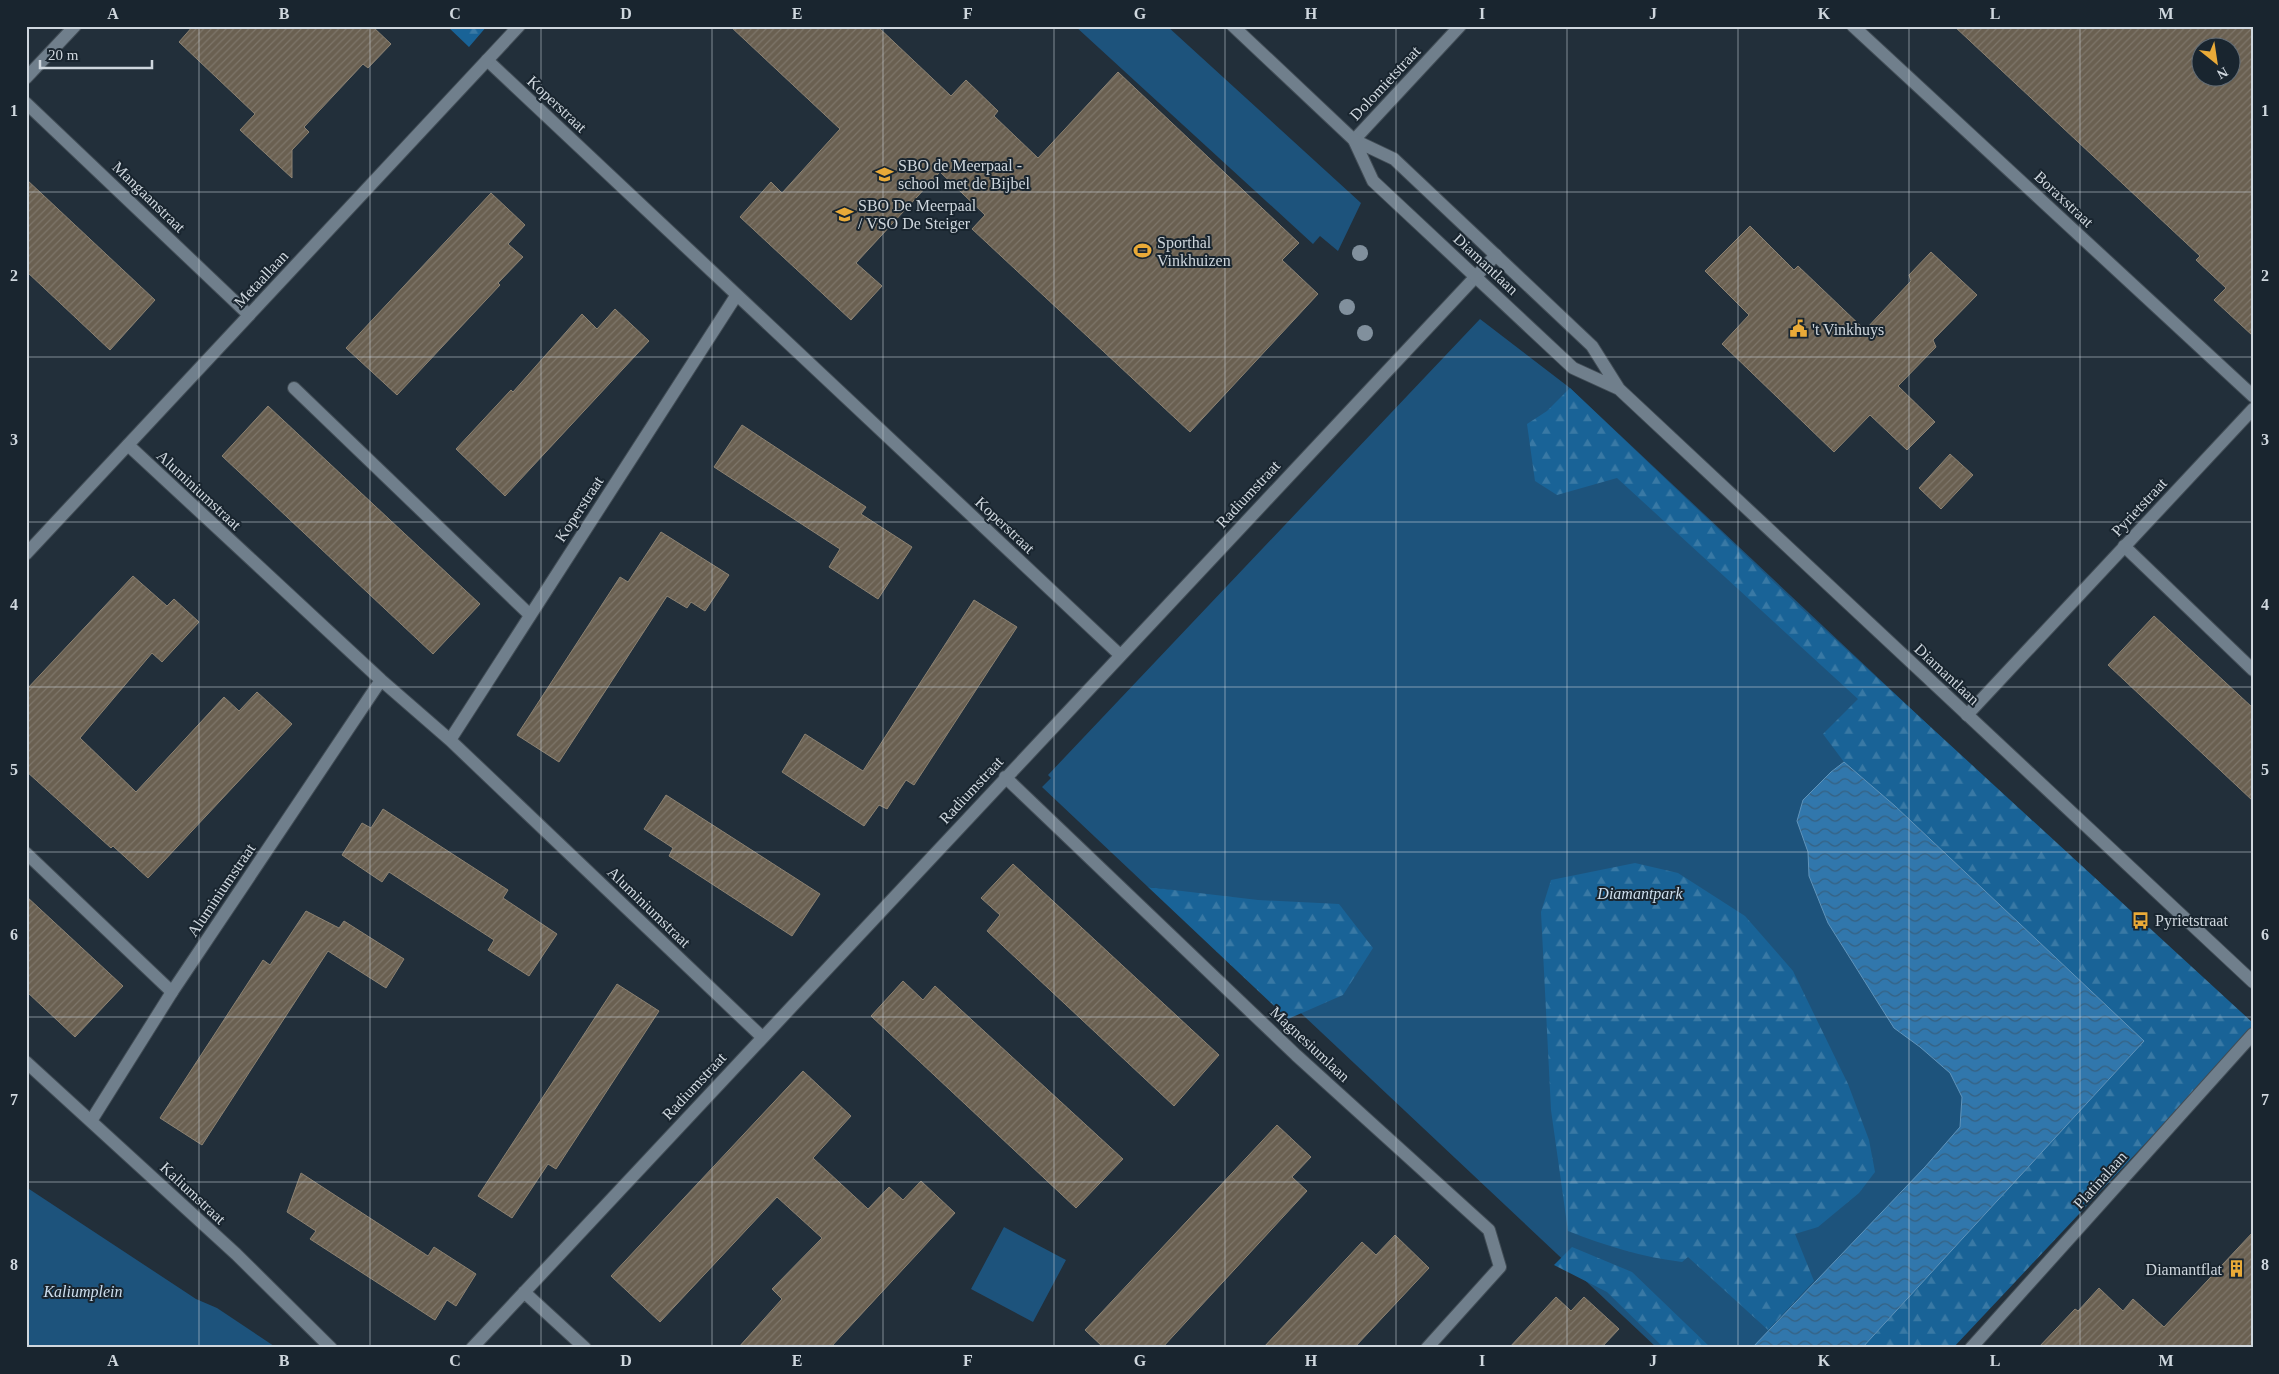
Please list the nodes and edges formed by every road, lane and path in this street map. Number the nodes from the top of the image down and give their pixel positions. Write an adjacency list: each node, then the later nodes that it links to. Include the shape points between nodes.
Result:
1 (75, 26): 7 (street)
2 (519, 26): 6 (street, Metaallaan)
3 (1233, 26): 9 (street, Diamantlaan)
4 (1460, 26): 9 (street, Dolomietstraat)
5 (1853, 26): 16 (street, Boraxstraat)
6 (487, 60): 12 (street, Koperstraat); 13 (street, Metaallaan)
7 (26, 78)
8 (26, 103): 13 (street, Mangaanstraat)
9 (1354, 140): 10 (street, Diamantlaan, via 1394,159); 11 (street, Diamantlaan, via 1372,181)
10 (1496, 255): 11 (street, Radiumstraat); 15 (street, Diamantlaan, via 1592,346)
11 (1476, 277): 15 (street, Diamantlaan, via 1573,368); 22 (street, Radiumstraat)
12 (736, 296): 21 (street, Koperstraat); 22 (street, Koperstraat)
13 (249, 315): 18 (street, Metaallaan)
14 (294, 388): 21 (street)
15 (1619, 388): 25 (street, Diamantlaan)
16 (2253, 396)
17 (2253, 410): 19 (street, Pyrietstraat)
18 (128, 446): 20 (street, Metaallaan); 24 (street, Aluminiumstraat)
19 (2124, 546): 23 (street); 25 (street, Pyrietstraat)
20 (26, 554)
21 (530, 615): 26 (street, Koperstraat)
22 (1120, 655): 27 (street, Radiumstraat)
23 (2253, 670)
24 (381, 680): 26 (street, Aluminiumstraat); 30 (street, Aluminiumstraat)
25 (1967, 715): 29 (street, Diamantlaan)
26 (450, 740): 32 (street, Aluminiumstraat)
27 (1005, 777): 32 (street, Radiumstraat); 39 (street, Magnesiumlaan, via 1296,1055 1489,1230 1500,1267)
28 (26, 853): 30 (street)
29 (2253, 982)
30 (172, 992): 34 (street, Aluminiumstraat)
31 (2253, 1034): 40 (street, Platinalaan)
32 (762, 1037): 35 (street, Radiumstraat)
33 (27, 1066): 34 (street, Kaliumstraat)
34 (91, 1121): 36 (street, Kaliumstraat, via 236,1254)
35 (524, 1292): 37 (street, Radiumstraat); 38 (street)
36 (331, 1348)
37 (472, 1348)
38 (585, 1348)
39 (1427, 1348)
40 (1971, 1348)

